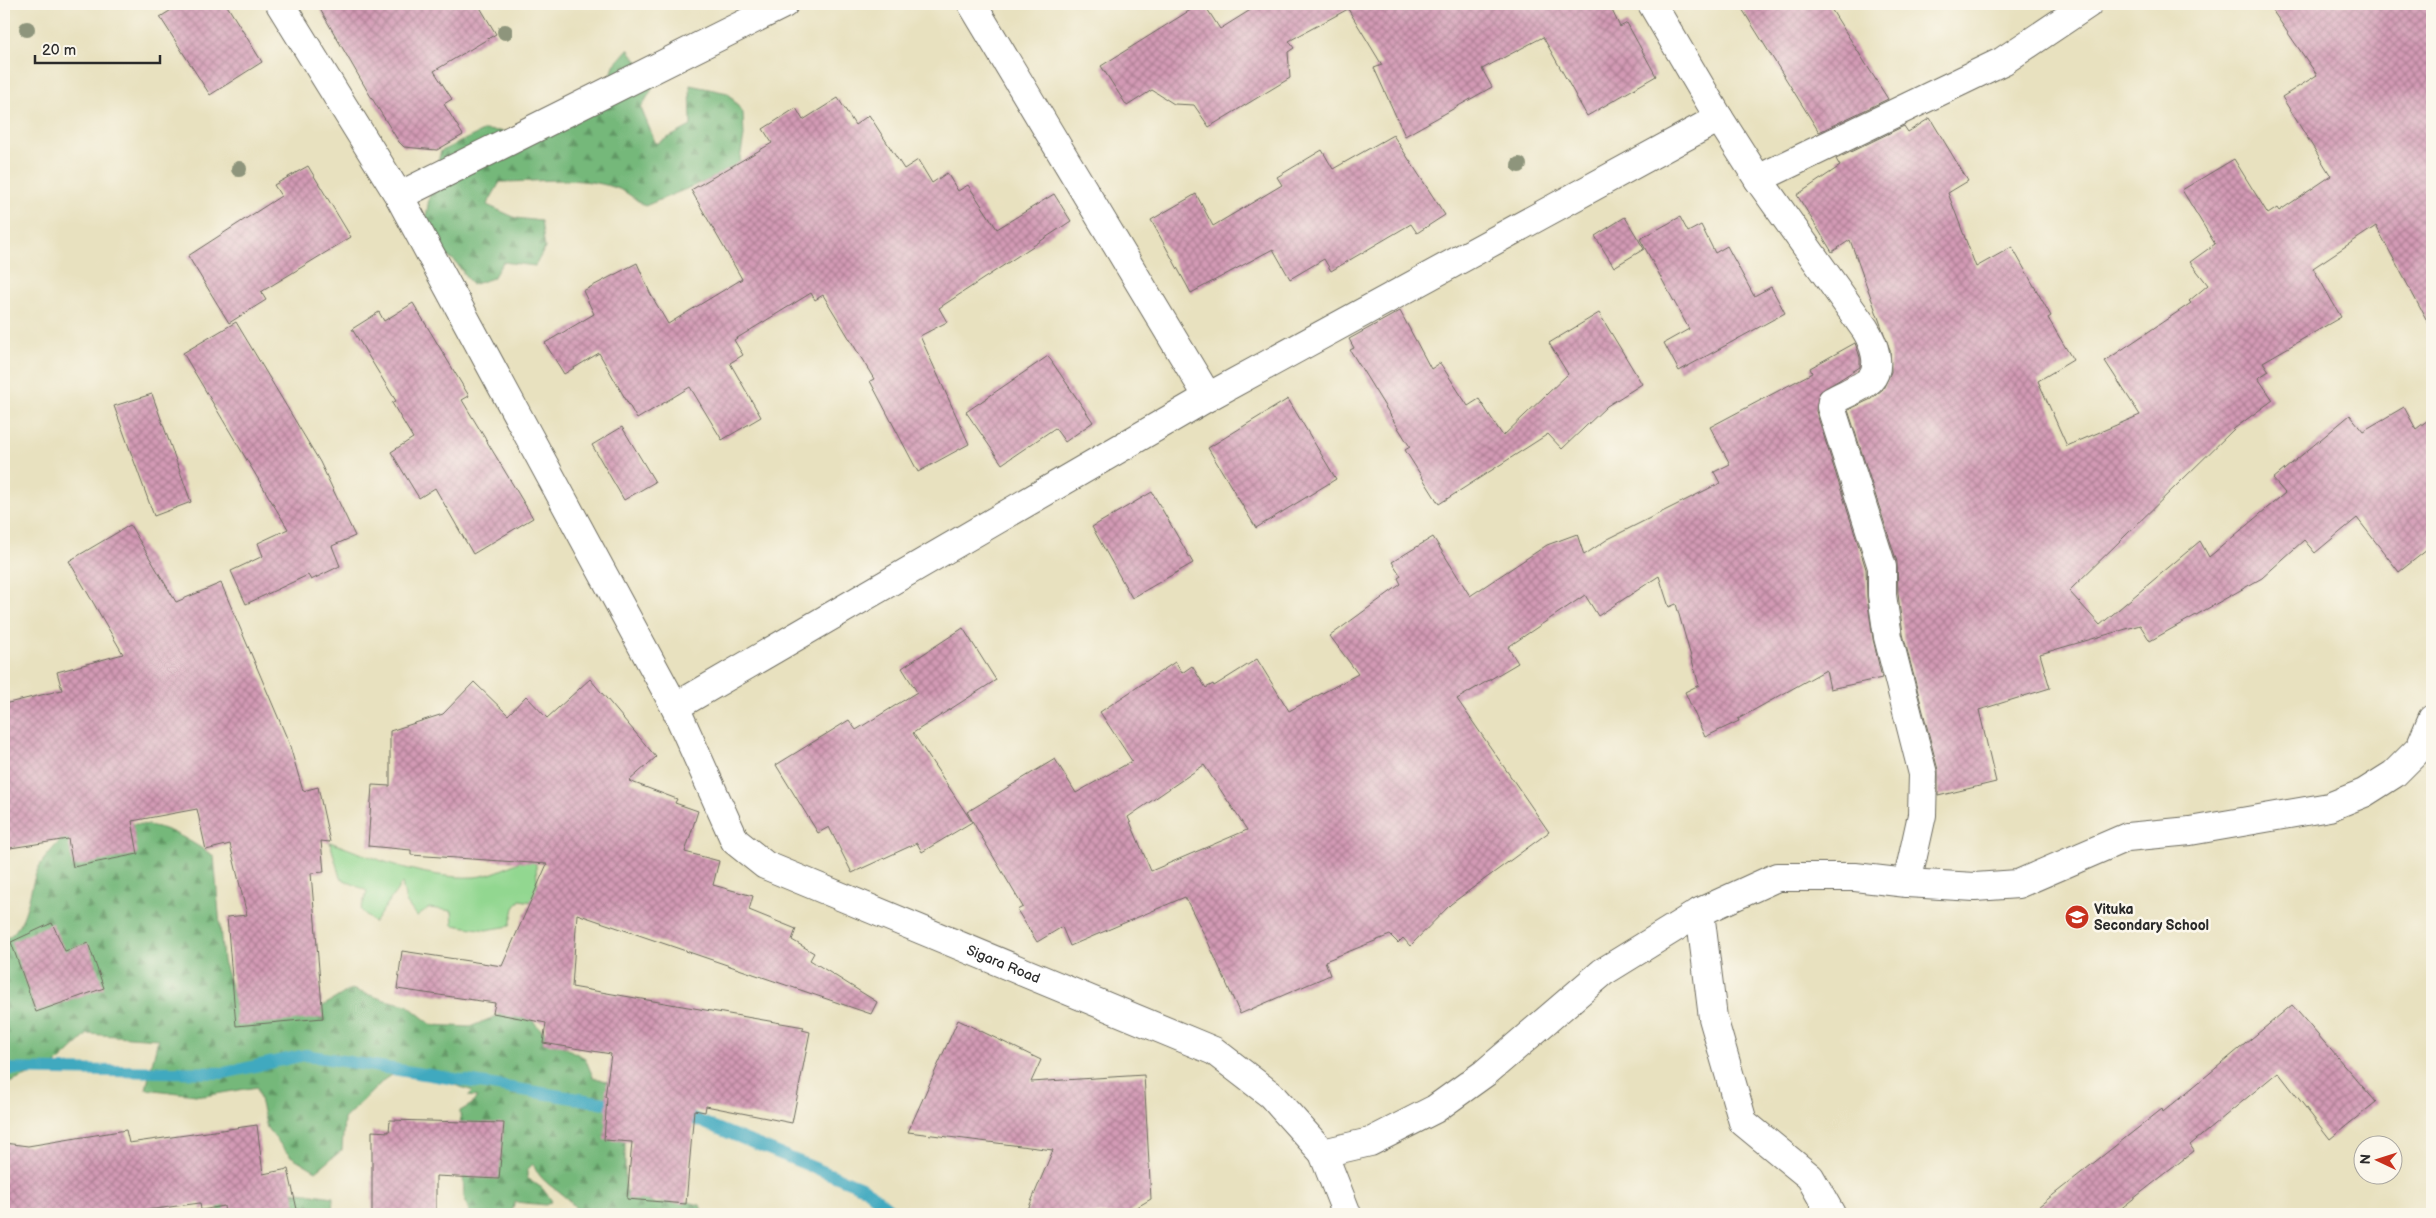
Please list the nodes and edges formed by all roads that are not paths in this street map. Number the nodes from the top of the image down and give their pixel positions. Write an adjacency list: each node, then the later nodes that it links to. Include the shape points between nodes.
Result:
1 (280, 4): 8 (street, Sigara Road)
2 (784, 4): 8 (street)
3 (972, 4): 9 (street)
4 (1652, 4): 6 (street)
5 (2088, 4): 7 (street, via 2004,61)
6 (1719, 118): 7 (street); 9 (street)
7 (1758, 179): 12 (street, via 1875,347 1875,368 1870,380 1832,401 1830,407 1882,567 1888,637 1923,774 1922,815)
8 (399, 196): 10 (street, Sigara Road)
9 (1208, 397): 10 (street)
10 (675, 707): 14 (street, Sigara Road, via 735,841 765,865 1214,1052 1271,1095)
11 (2432, 719): 12 (street, via 2420,748 2394,774 2364,793 2330,807 2190,831 2127,837 2018,884)
12 (1907, 883): 13 (street, via 1855,878 1777,877)
13 (1700, 912): 14 (street, via 1603,972 1485,1073 1435,1109 1370,1142); 16 (street, via 1713,1018 1743,1122 1810,1177)
14 (1323, 1153): 15 (street, Sigara Road)
15 (1347, 1214)
16 (1830, 1214)

